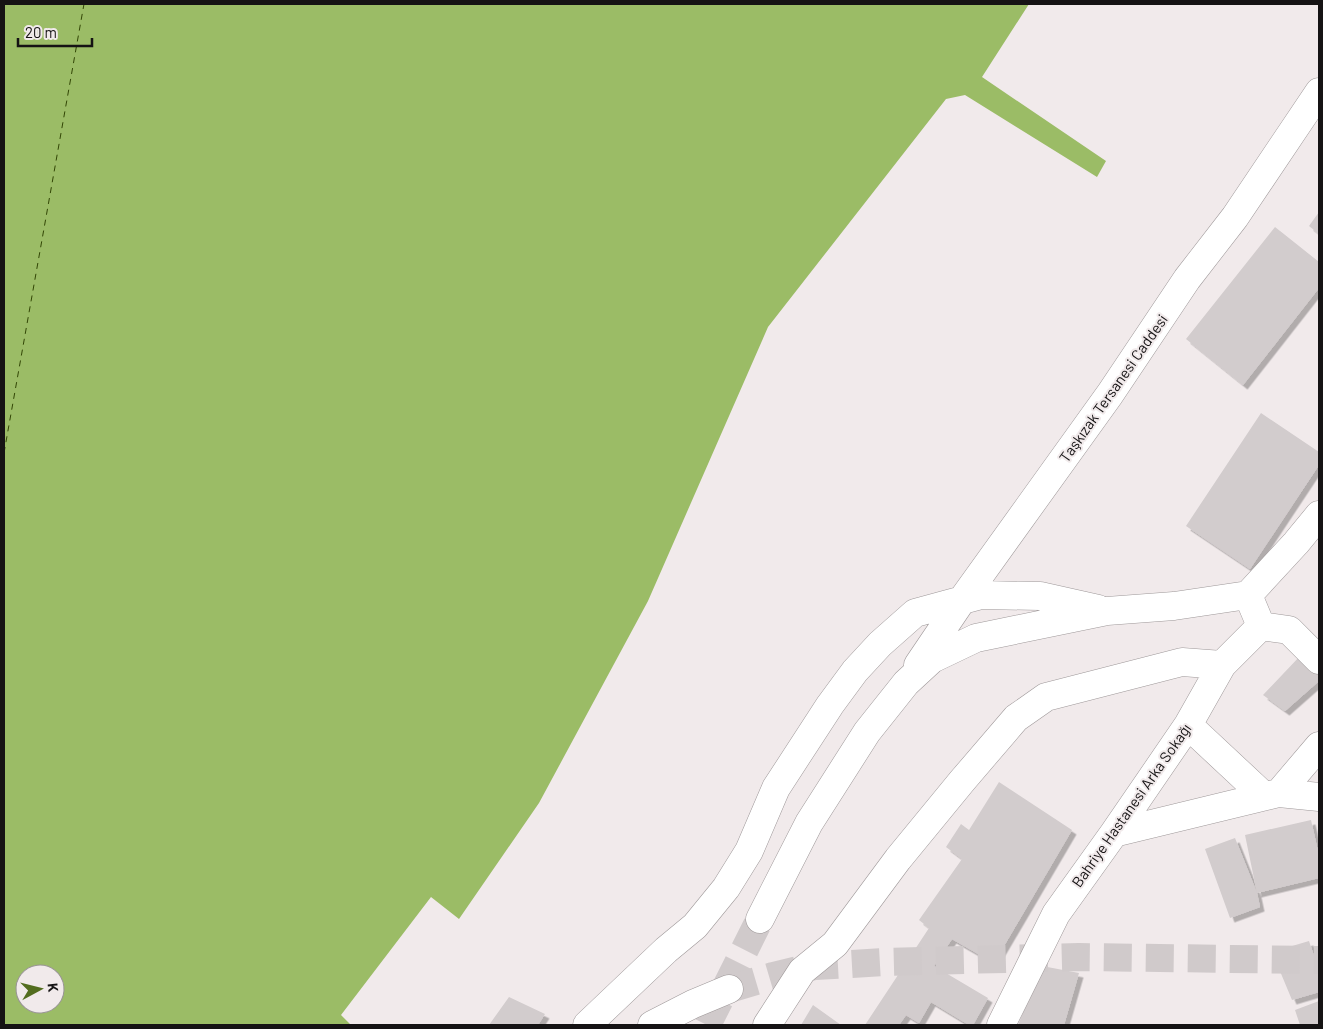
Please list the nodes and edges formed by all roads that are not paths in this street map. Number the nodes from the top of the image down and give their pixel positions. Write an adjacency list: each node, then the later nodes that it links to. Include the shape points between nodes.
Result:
1 (1319, 92): 4 (street, Taşkızak Tersanesi Caddesi, via 1235,217 1187,279 1110,394)
2 (1319, 515): 3 (street)
3 (1248, 595): 5 (street, via 1174,606); 6 (street)
4 (962, 600): 5 (street, via 981,595 1040,596); 9 (street, Taşkızak Tersanesi Caddesi); 17 (street, via 916,613 854,672 776,788 749,851 726,888 695,926)
5 (1107, 611): 9 (street, via 976,638 932,660)
6 (1261, 626): 7 (street, via 1289,630); 8 (street, Bahriye Hastanesi Arka Sokağı)
7 (1319, 660)
8 (1222, 664): 10 (street, Bahriye Hastanesi Arka Sokağı); 19 (street, via 1182,662 1046,697 1016,718 898,859 835,944 802,970)
9 (906, 683): 15 (street, via 866,732 809,823)
10 (1188, 725): 12 (street); 14 (street, Bahriye Hastanesi Arka Sokağı)
11 (1319, 746): 12 (street)
12 (1272, 794): 13 (street); 14 (street)
13 (1319, 797)
14 (1114, 833): 20 (street, Bahriye Hastanesi Arka Sokağı, via 1056,914)
15 (760, 919)
16 (729, 988): 18 (street)
17 (587, 1025)
18 (652, 1025)
19 (767, 1025)
20 (1001, 1025)

